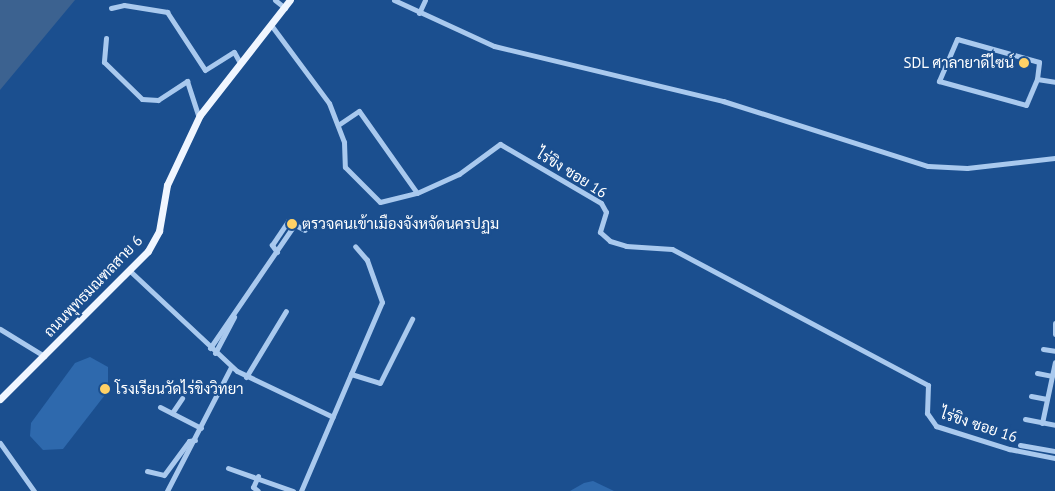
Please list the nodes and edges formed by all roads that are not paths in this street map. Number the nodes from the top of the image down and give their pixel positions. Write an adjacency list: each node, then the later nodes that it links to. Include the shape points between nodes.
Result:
1 (274, 0): 6 (street)
2 (290, 0): 6 (main road, ถนนพุทธมณฑลสาย 6)
3 (394, 0): 7 (street)
4 (425, 0): 7 (street)
5 (111, 8): 10 (street, via 124,5 167,12 205,70 234,52)
6 (284, 8): 8 (main road, ถนนพุทธมณฑลสาย 6)
7 (418, 13): 15 (street, via 494,46 723,100 928,166 967,168)
8 (271, 25): 10 (main road, ถนนพุทธมณฑลสาย 6); 14 (street, ไร่ขิง ซอย 16, via 313,75)
9 (106, 38): 13 (street, via 104,62 142,99 158,100 187,81)
10 (240, 61): 13 (main road, ถนนพุทธมณฑลสาย 6)
11 (1037, 79): 11 (street, via 1026,105 939,82 958,39 1037,61 1041,64); 12 (street)
12 (1055, 82)
13 (200, 116): 21 (main road, ถนนพุทธมณฑลสาย 6, via 167,185 157,237)
14 (338, 125): 16 (street, via 359,111); 16 (street, ไร่ขิง ซอย 16, via 345,168 380,202)
15 (1055, 158)
16 (417, 193): 54 (street, ไร่ขิง ซอย 16, via 467,170 500,144 603,204 606,212 600,232 610,241 626,246 672,249 928,385 927,413 936,426 1009,450)
17 (295, 224): 18 (street); 20 (street); 20 (street, via 288,221 272,245)
18 (305, 230)
19 (355, 246): 36 (street, via 367,260 382,302)
20 (277, 252): 23 (street)
21 (130, 272): 28 (street); 32 (main road, ถนนพุทธมณฑลสาย 6)
22 (286, 311): 38 (street)
23 (234, 316): 28 (street); 31 (street, via 233,327)
24 (412, 319): 36 (street, via 380,383)
25 (1055, 323): 27 (street)
26 (0, 329): 32 (street)
27 (1055, 334)
28 (210, 348): 31 (street)
29 (1043, 349): 30 (street)
30 (1055, 351)
31 (216, 353): 34 (street)
32 (44, 356): 41 (main road, ถนนพุทธมณฑลสาย 6)
33 (1055, 362): 37 (street)
34 (231, 366): 38 (street); 49 (street)
35 (1037, 373): 37 (street)
36 (352, 374): 45 (street)
37 (1052, 376): 42 (street)
38 (246, 377): 45 (street)
39 (1031, 396): 42 (street)
40 (182, 398): 44 (street)
41 (0, 399)
42 (1047, 399): 47 (street)
43 (160, 407): 44 (street)
44 (172, 413): 49 (street)
45 (333, 417): 62 (street)
46 (1025, 419): 47 (street)
47 (1042, 423): 48 (street)
48 (1055, 425)
49 (201, 428): 50 (street)
50 (195, 440): 56 (street, via 188,440 164,475); 59 (street)
51 (0, 443): 58 (street)
52 (1020, 444): 53 (street)
53 (1055, 451)
54 (1055, 458)
55 (228, 468): 57 (street)
56 (147, 471)
57 (258, 476): 60 (street, via 253,486); 61 (street)
58 (34, 491)
59 (168, 491)
60 (258, 491)
61 (293, 491)
62 (301, 491)

